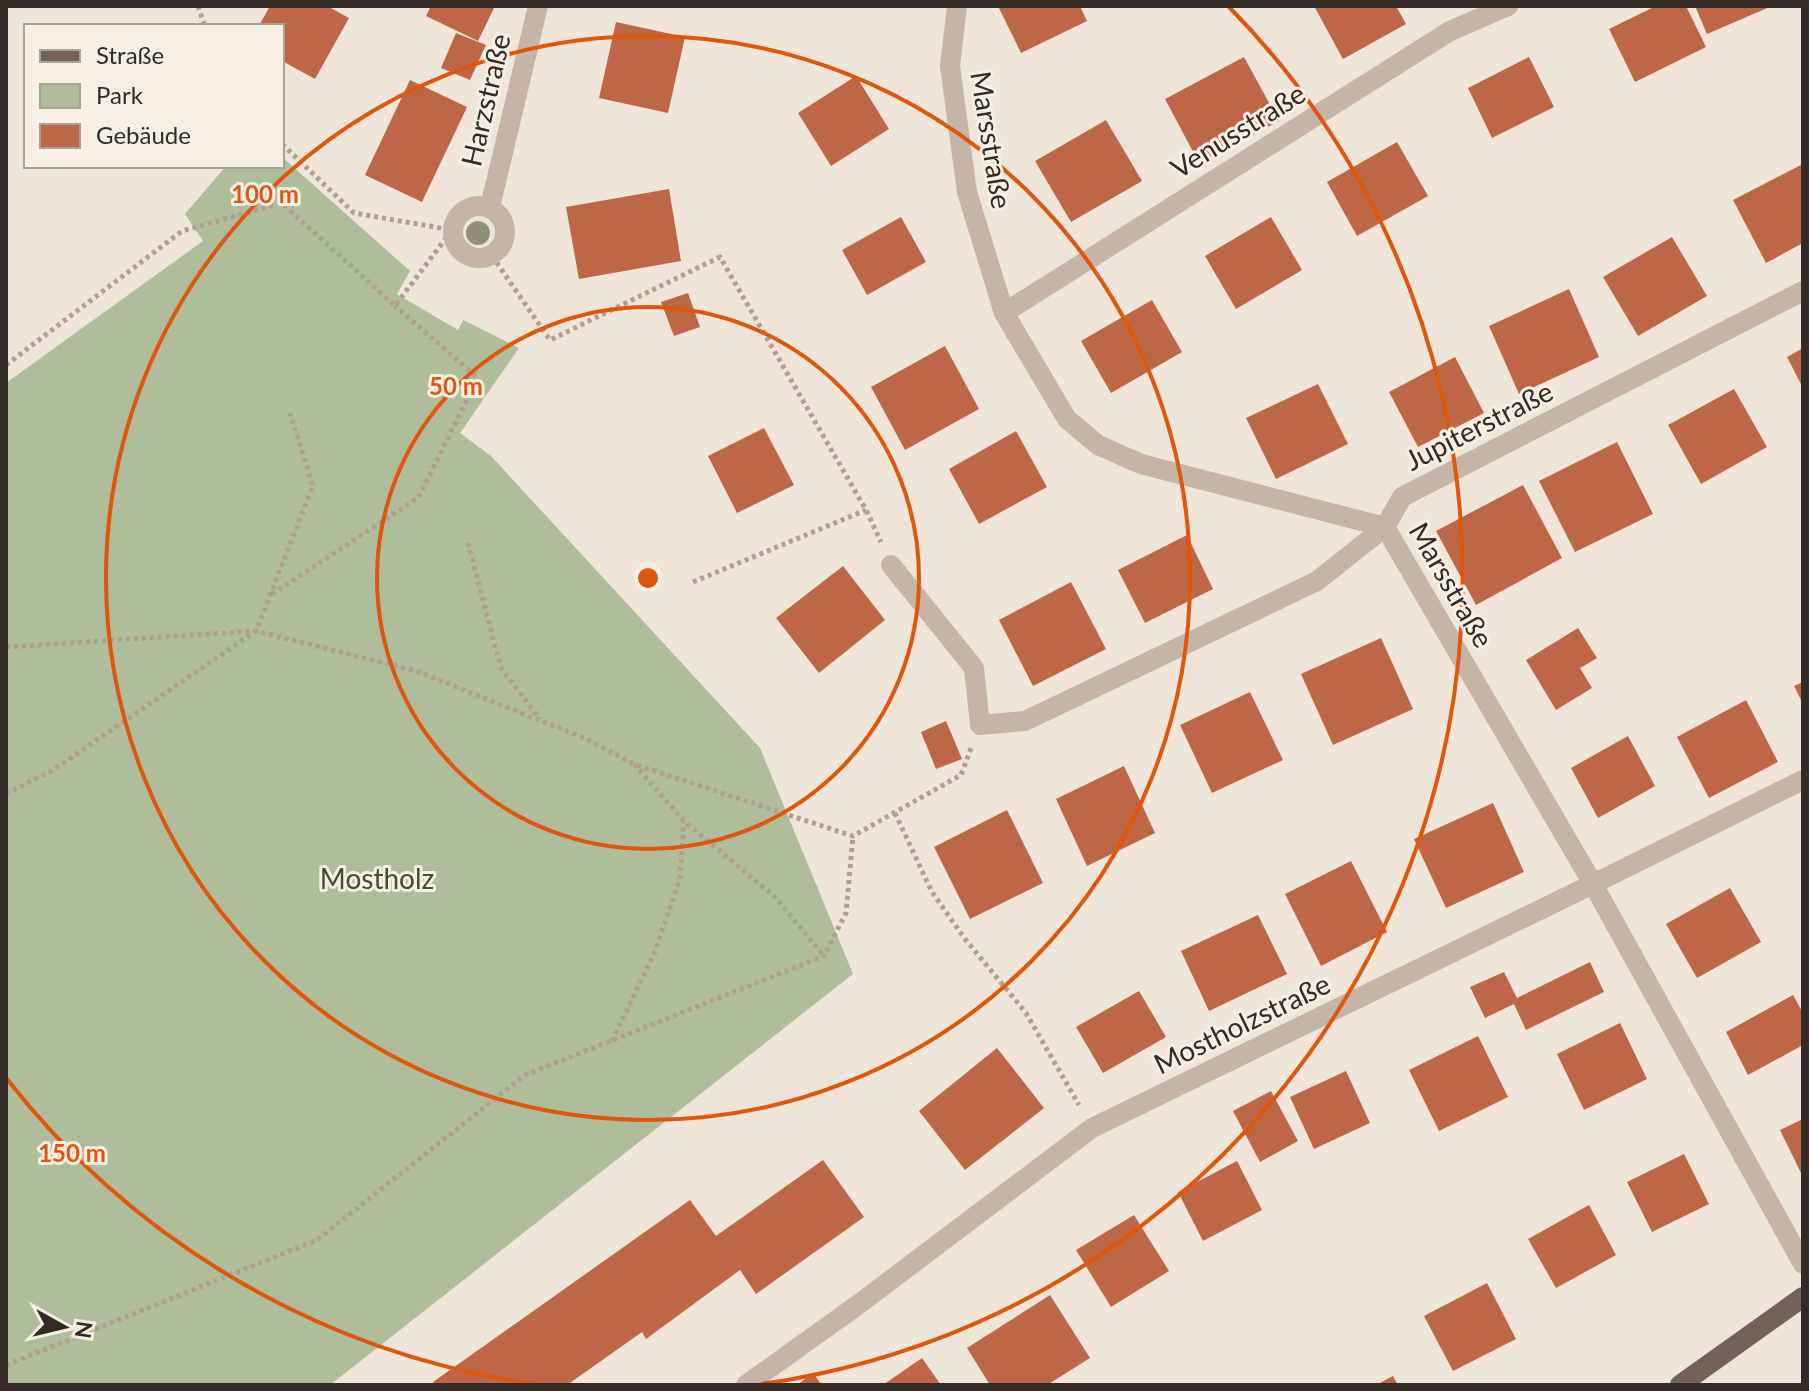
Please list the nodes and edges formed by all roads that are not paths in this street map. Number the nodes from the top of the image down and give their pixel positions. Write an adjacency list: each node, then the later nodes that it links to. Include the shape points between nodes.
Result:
1 (538, 6): 4 (street, Harzstraße)
2 (957, 6): 6 (street, Marsstraße, via 950,66 967,192)
3 (1508, 6): 6 (street, Venusstraße, via 1450,31)
4 (490, 207): 4 (street, Harzstraße, via 504,222 506,234 492,256 478,260 455,245 452,230 466,209)
5 (1803, 291): 7 (street, Jupiterstraße, via 1402,497)
6 (1004, 313): 7 (street, Marsstraße, via 1067,419 1098,445 1141,464)
7 (1385, 527): 8 (street, Jupiterstraße, via 1317,581 1025,721 980,725 974,668); 10 (street, Marsstraße)
8 (891, 565)
9 (1803, 780): 10 (street, Mostholzstraße)
10 (1593, 884): 11 (street, Marsstraße); 13 (street, Mostholzstraße, via 1092,1128)
11 (1803, 1264)
12 (1803, 1297): 14 (main road)
13 (746, 1385)
14 (1680, 1385)

